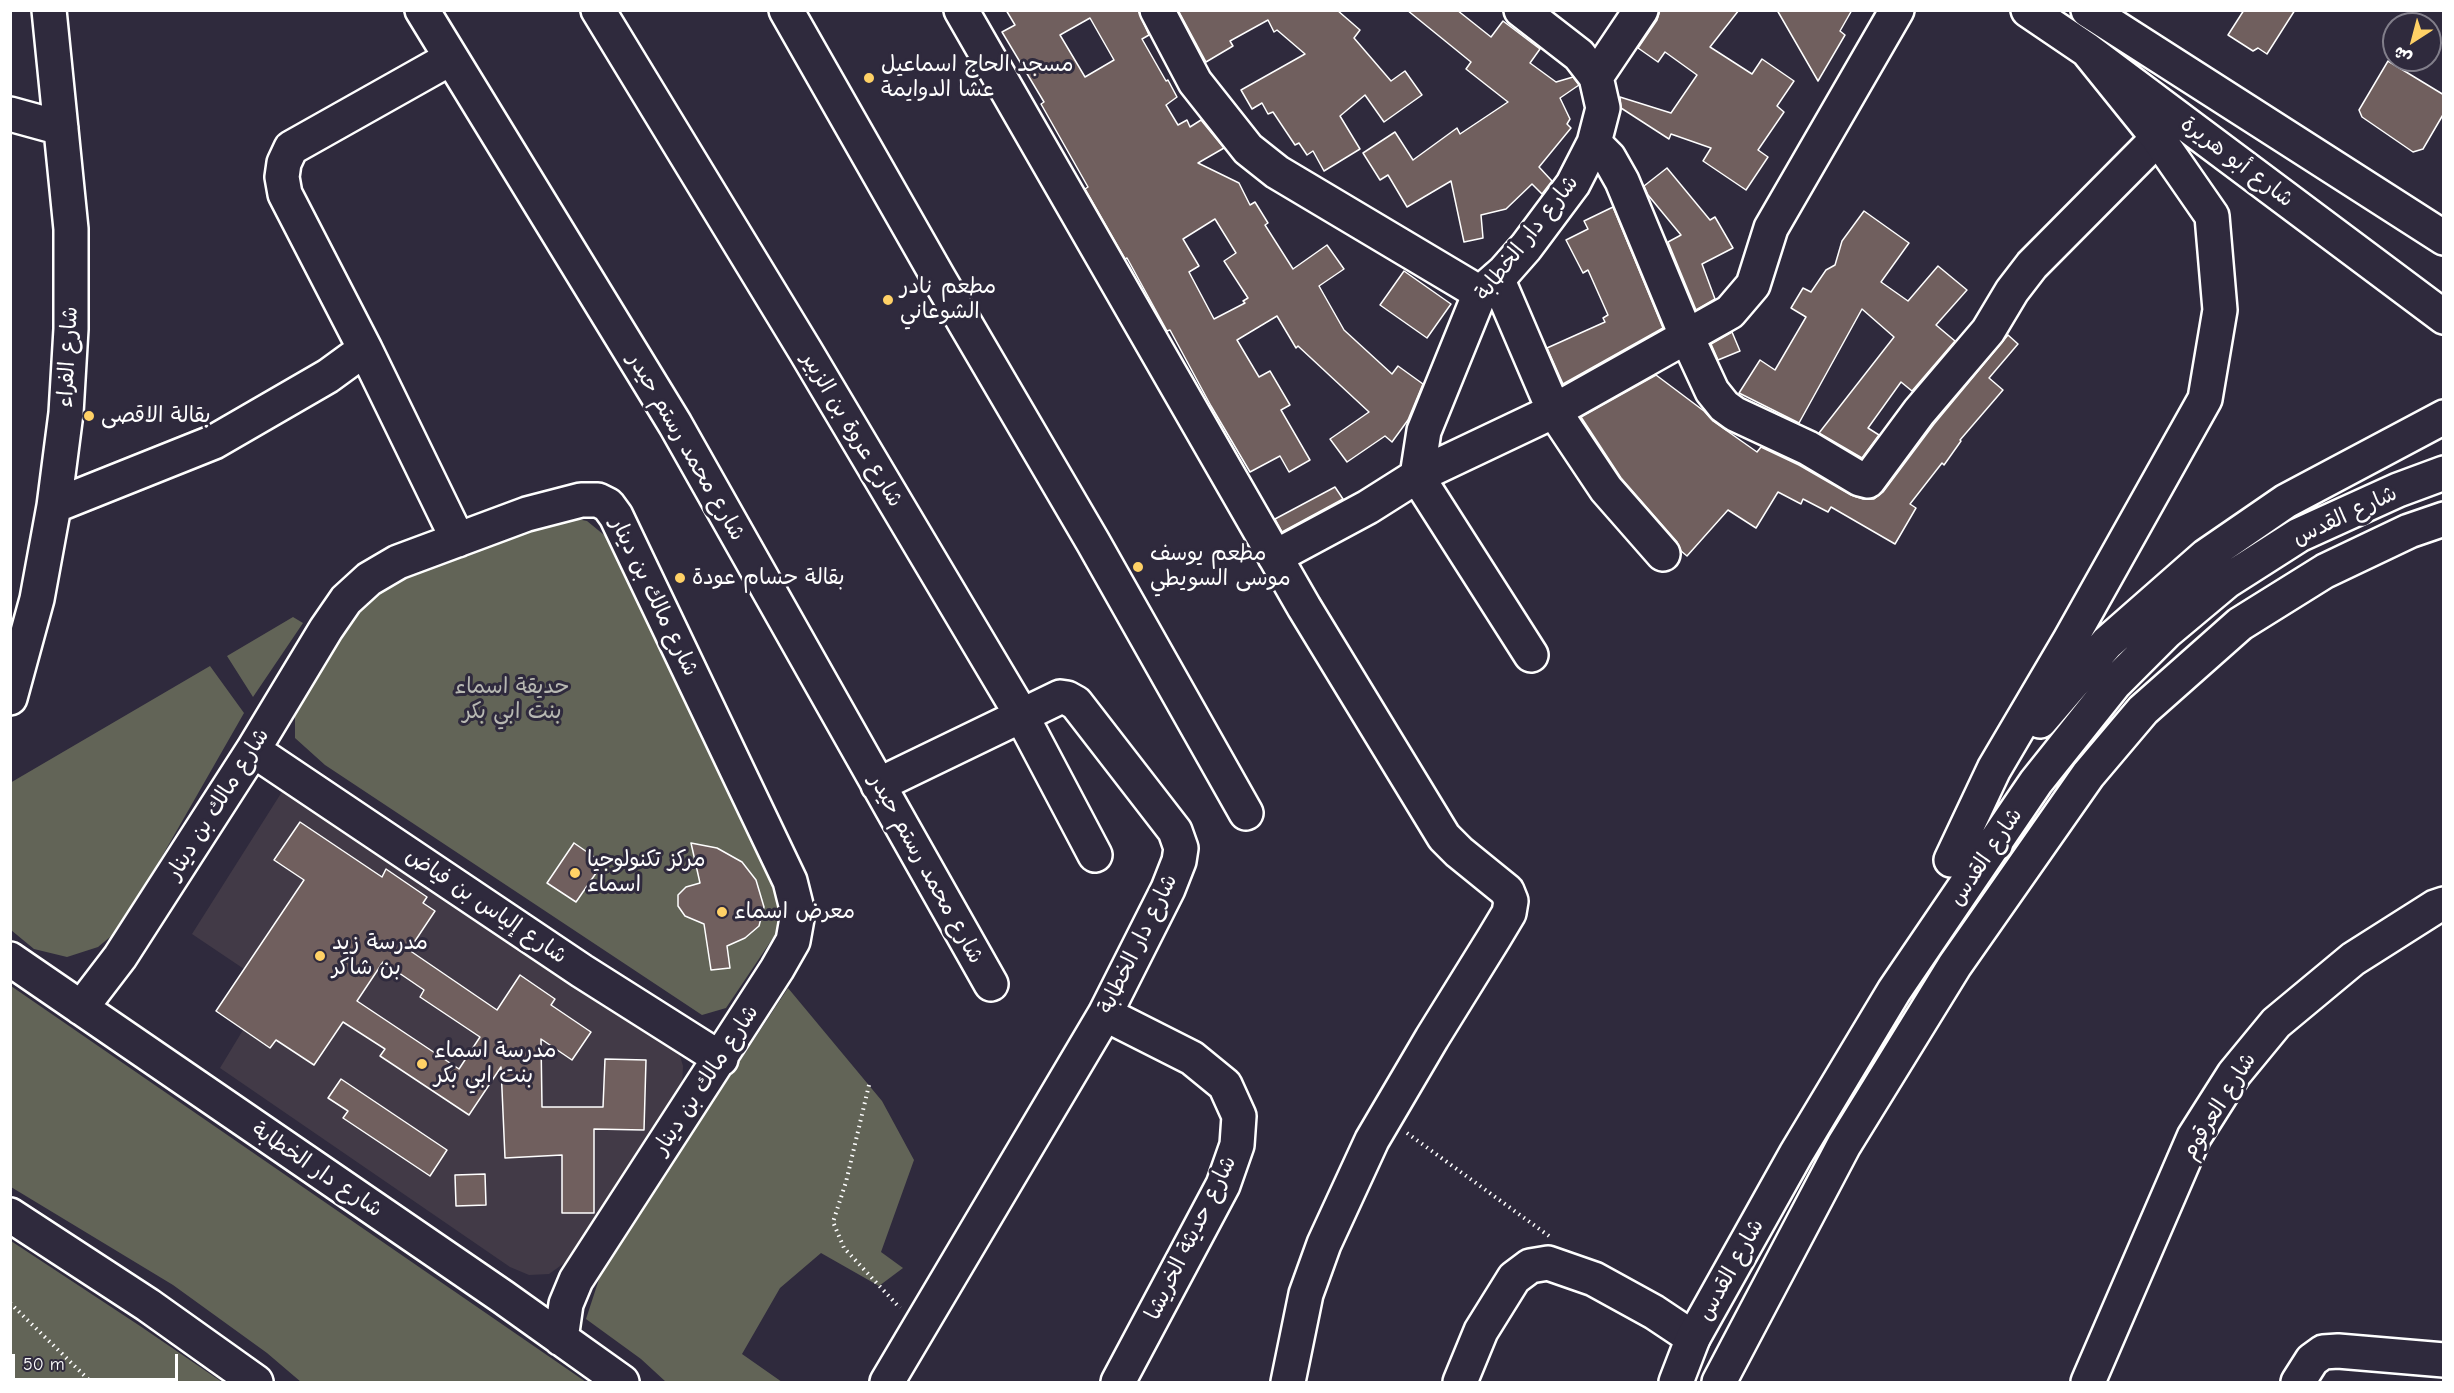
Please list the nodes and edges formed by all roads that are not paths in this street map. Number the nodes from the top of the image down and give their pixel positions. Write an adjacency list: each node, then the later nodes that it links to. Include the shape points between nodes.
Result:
1 (49, 10): 16 (main road, شارع الفراء)
2 (422, 10): 13 (main road, شارع محمد رستم حيدر)
3 (598, 10): 37 (main road, شارع عروة بن الزبير)
4 (786, 10): 40 (main road)
5 (961, 10): 34 (main road)
6 (1157, 10): 20 (main road, via 1195,82 1248,148 1276,172)
7 (1521, 10): 14 (main road, شارع دار الخطابة, via 1580,55)
8 (1641, 10): 14 (main road)
9 (1897, 10): 22 (main road, via 1771,228 1753,285 1730,312)
10 (2028, 10): 12 (main road, شارع أبو هريرة)
11 (2088, 10): 19 (main road, شارع أبو هريرة)
12 (2086, 50): 17 (main road); 21 (main road, شارع أبو هريرة)
13 (451, 58): 23 (main road, via 291,148 284,163 285,194); 39 (main road, شارع محمد رستم حيدر, via 675,424)
14 (1596, 77): 18 (main road, شارع دار الخطابة, via 1604,108)
15 (10, 114): 16 (main road)
16 (61, 128): 30 (main road, شارع الفراء, via 71,229 71,329 66,413)
17 (2158, 138): 22 (main road, via 2032,265 1988,331 1919,412 1868,481 1724,406 1712,391); 42 (main road, via 2212,216 2220,310 2205,399 1994,769)
18 (1594, 143): 20 (main road, شارع دار الخطابة, via 1573,183 1526,247); 22 (main road, via 1609,158 1622,181)
19 (2444, 238)
20 (1488, 286): 24 (main road); 29 (main road, شارع دار الخطابة, via 1424,431)
21 (2440, 315)
22 (1686, 335): 24 (main road)
23 (365, 349): 30 (main road, via 328,376 214,442); 32 (main road)
24 (1554, 411): 29 (main road); 33 (main road, via 1606,489)
25 (2444, 417): 27 (main road)
26 (2444, 434): 27 (main road)
27 (2385, 447): 42 (main road, via 2286,501 2206,555 2107,643 2036,726)
28 (2444, 473): 46 (main road, شارع القدس, via 2299,535 2228,581 2166,632 2115,683 2036,782)
29 (1418, 476): 34 (main road); 35 (main road)
30 (54, 506): 36 (main road, شارع الفراء, via 37,599)
31 (2444, 519): 61 (main road, شارع القدس, via 2409,531 2325,571 2240,624 2143,710 2044,836 1955,965 1850,1135)
32 (458, 540): 38 (main road, شارع مالك بن دينار, via 398,562 369,579 346,600); 49 (main road, شارع مالك بن دينار, via 527,514 581,500 598,500 616,516 790,881 798,913 793,940)
33 (1663, 554)
34 (1275, 556): 58 (main road, via 1444,837 1507,891 1511,901 1509,913 1372,1140 1306,1293)
35 (1531, 655)
36 (10, 699)
37 (1021, 716): 39 (main road, شارع دار الخطابة); 41 (main road, شارع عروة بن الزبير); 48 (main road, شارع دار الخطابة, via 1060,697 1076,703 1175,831 1181,848 1168,889)
38 (253, 750): 47 (main road, شارع مالك بن دينار, via 120,957); 49 (main road, شارع إلياس بن فياض)
39 (878, 784): 45 (main road, شارع محمد رستم حيدر)
40 (1246, 813)
41 (1095, 855)
42 (1951, 860): 46 (main road)
43 (2444, 904): 62 (main road, شارع العرقوم, via 2353,959 2276,1023 2234,1074 2194,1137)
44 (10, 959): 47 (main road, شارع دار الخطابة)
45 (990, 984)
46 (1894, 991): 51 (main road, شارع القدس, via 1796,1154)
47 (81, 1008): 52 (main road, شارع دار الخطابة)
48 (1105, 1014): 56 (main road, شارع دار الخطابة); 57 (main road, شارع حديثة الخريشا, via 1192,1058 1225,1085 1239,1116 1237,1145 1223,1185)
49 (720, 1059): 52 (main road, شارع مالك بن دينار, via 576,1280 566,1304)
50 (10, 1215): 54 (main road, via 148,1305)
51 (1693, 1338): 59 (main road, via 1594,1279 1548,1263 1530,1266 1514,1278 1480,1331); 60 (main road, شارع القدس)
52 (561, 1339): 55 (main road, شارع دار الخطابة)
53 (2444, 1360): 63 (main road, via 2323,1352 2312,1360)
54 (256, 1383)
55 (622, 1383)
56 (887, 1383)
57 (1118, 1383)
58 (1288, 1383)
59 (1460, 1383)
60 (1676, 1383)
61 (1719, 1383)
62 (2088, 1383)
63 (2298, 1383)

